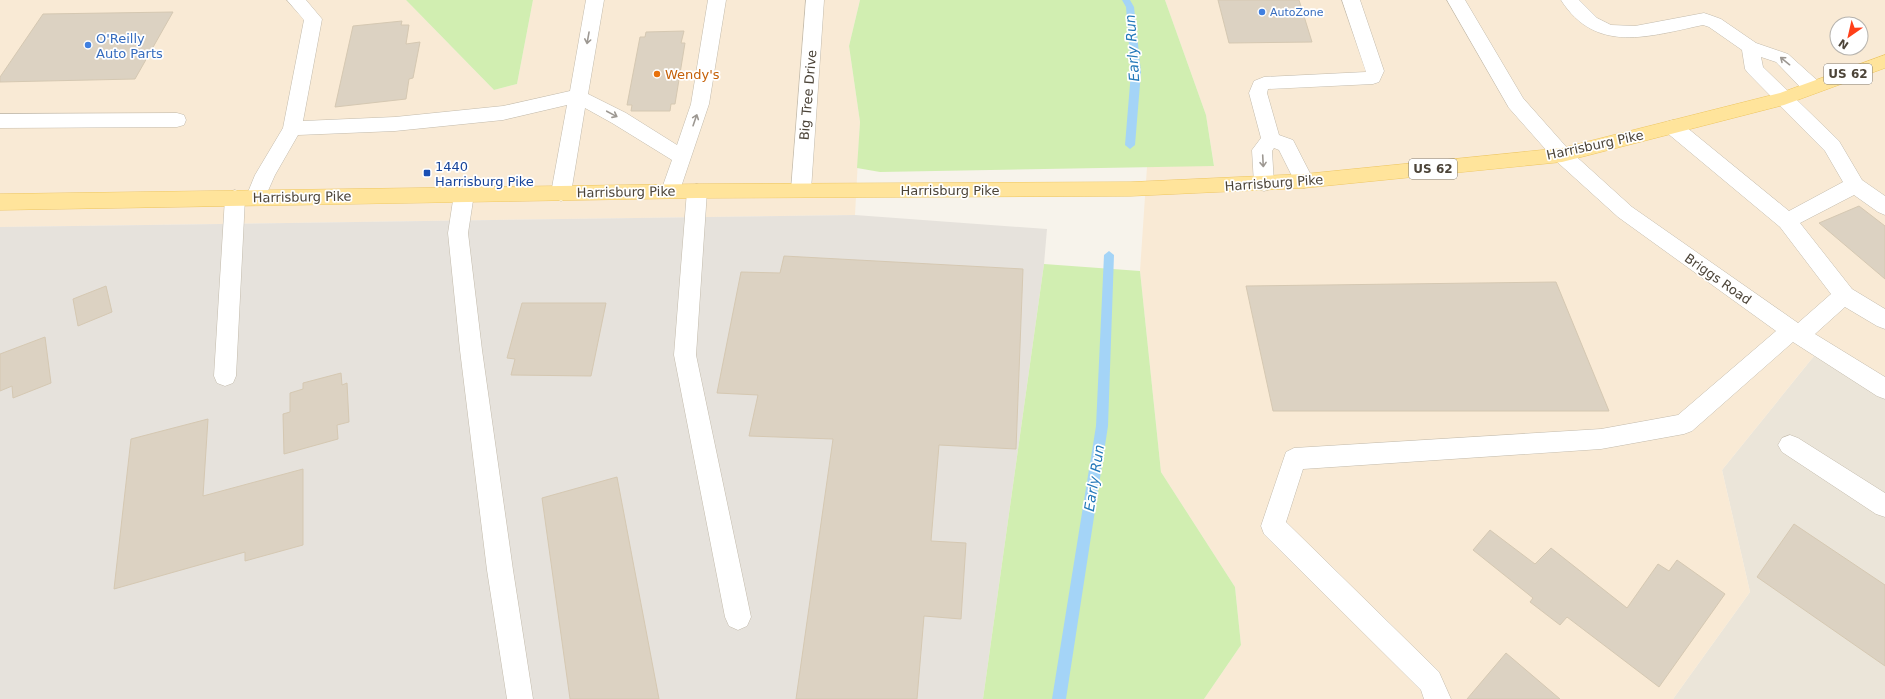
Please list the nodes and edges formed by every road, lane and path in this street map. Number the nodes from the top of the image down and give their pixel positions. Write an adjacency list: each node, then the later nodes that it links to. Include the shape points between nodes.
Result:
1 (296, 0): 16 (street, via 313,19)
2 (595, 0): 11 (street, one-way to 11)
3 (717, 0): 19 (street, one-way to 3, via 700,104)
4 (815, 0): 23 (street, Big Tree Drive)
5 (1351, 0): 17 (street, via 1375,71 1373,78 1264,83 1258,93)
6 (1456, 0): 18 (street, Briggs Road, via 1516,103)
7 (1570, 0): 8 (street, via 1582,15 1600,28 1624,33 1704,19 1715,23)
8 (1750, 47): 10 (street, one-way to 8, via 1782,58); 12 (street, via 1754,69)
9 (1885, 61): 10 (main road, Harrisburg Pike / US 62)
10 (1812, 88): 12 (main road, Harrisburg Pike / US 62)
11 (577, 96): 16 (street, via 503,113 395,124); 19 (street, one-way to 19, via 619,118); 26 (street)
12 (1784, 98): 15 (main road, Harrisburg Pike / US 62); 22 (street, via 1832,146)
13 (177, 120): 14 (street)
14 (0, 121)
15 (1673, 127): 18 (main road, Harrisburg Pike / US 62); 32 (street)
16 (292, 128): 29 (street, via 265,175)
17 (1271, 139): 20 (street, via 1286,146); 21 (street, one-way to 21, via 1262,150)
18 (1562, 155): 20 (main road, Harrisburg Pike / US 62); 35 (street, Briggs Road, via 1625,212)
19 (682, 157): 25 (street)
20 (1304, 181): 21 (main road, Harrisburg Pike / US 62)
21 (1264, 184): 23 (main road, Harrisburg Pike / US 62, via 1131,189)
22 (1855, 185): 31 (street); 32 (street)
23 (801, 190): 24 (main road, Harrisburg Pike / US 62)
24 (696, 191): 25 (main road, Harrisburg Pike / US 62); 40 (street, via 685,355)
25 (671, 192): 26 (main road, Harrisburg Pike / US 62)
26 (561, 193): 27 (main road, Harrisburg Pike / US 62)
27 (464, 194): 29 (main road, Harrisburg Pike / US 62); 41 (street, via 458,234 500,570)
28 (235, 198): 29 (main road, Harrisburg Pike / US 62); 30 (main road, Harrisburg Pike / US 62); 36 (street)
29 (256, 198)
30 (0, 202)
31 (1885, 207)
32 (1787, 221): 33 (street)
33 (1844, 295): 34 (street); 35 (street)
34 (1885, 320)
35 (1796, 333): 37 (street, Briggs Road); 42 (street, via 1684,424 1601,439 1294,460 1272,526 1430,681)
36 (225, 376)
37 (1885, 389)
38 (1790, 445): 39 (street)
39 (1885, 506)
40 (738, 617)
41 (520, 699)
42 (1438, 699)

